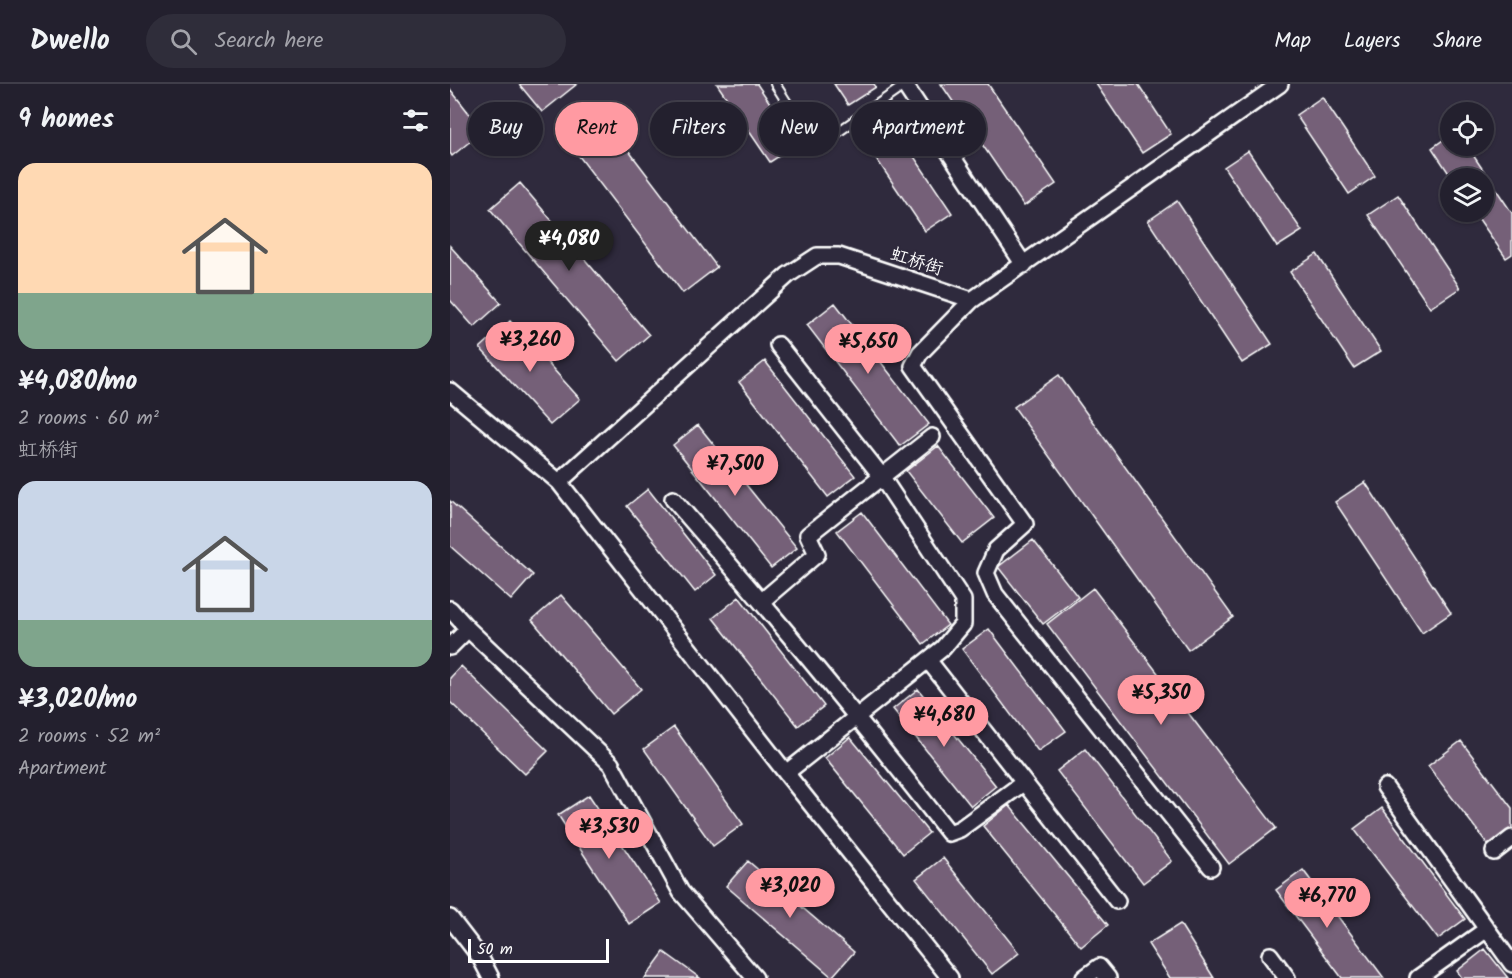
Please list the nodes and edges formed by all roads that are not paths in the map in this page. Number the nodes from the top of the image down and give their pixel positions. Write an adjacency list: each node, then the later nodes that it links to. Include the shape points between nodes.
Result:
1 (775, 84): 3 (lane, via 804,127 816,138 828,139)
2 (1280, 84): 4 (street)
3 (904, 85): 4 (street)
4 (1024, 265): 5 (street)
5 (972, 300): 10 (street, 虹桥街, via 839,256 817,256 788,275); 23 (street, via 920,353 914,366 1024,524 996,550 986,573 995,594)
6 (778, 345): 9 (street)
7 (450, 391): 10 (street)
8 (932, 437): 9 (street)
9 (882, 477): 12 (street, via 808,536 817,555); 16 (street, via 963,600 963,624)
10 (559, 482): 18 (street)
11 (673, 499): 12 (street)
12 (762, 601): 17 (street)
13 (450, 609): 14 (street)
14 (468, 629): 15 (street); 30 (street, via 611,764 681,891)
15 (450, 647)
16 (928, 660): 17 (street); 19 (street)
17 (858, 716): 18 (street); 19 (street, via 949,833 960,830)
18 (786, 773): 31 (street)
19 (1023, 783): 24 (street)
20 (1385, 787): 26 (street)
21 (1512, 838): 22 (street)
22 (1494, 852)
23 (1211, 867)
24 (1117, 901)
25 (450, 918): 29 (street)
26 (1487, 929): 28 (street); 35 (street)
27 (1270, 955): 34 (street)
28 (1512, 964)
29 (491, 978)
30 (755, 978)
31 (950, 978)
32 (1084, 978): 33 (street, via 1099,967)
33 (1108, 978)
34 (1287, 978)
35 (1418, 978)

